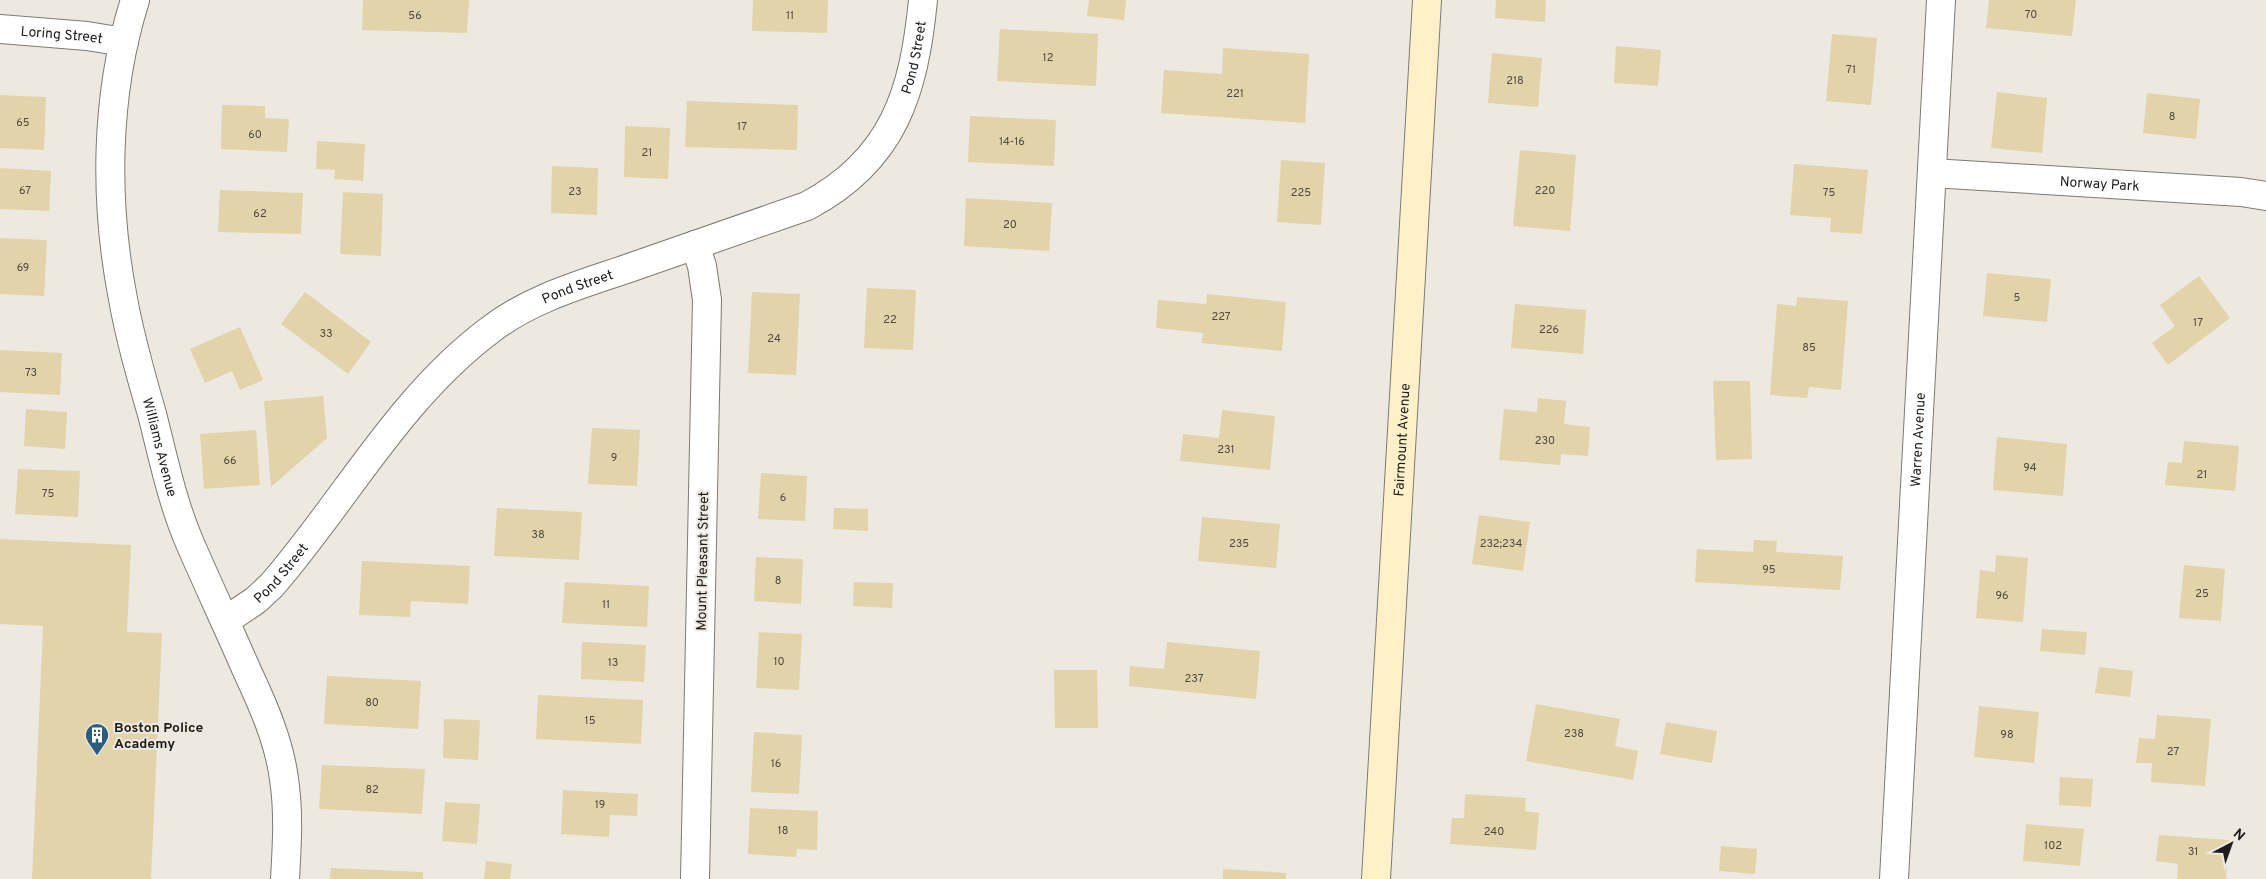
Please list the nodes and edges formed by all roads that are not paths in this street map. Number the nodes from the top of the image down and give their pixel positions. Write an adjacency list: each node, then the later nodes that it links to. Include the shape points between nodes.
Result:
1 (135, 0): 6 (street, Williams Avenue)
2 (923, 0): 9 (street, Pond Street, via 919,45 907,94 884,140 868,160 838,188 807,206)
3 (1427, 0): 13 (street, Fairmount Avenue)
4 (1941, 0): 7 (street, Warren Avenue)
5 (0, 29): 6 (street, Loring Street)
6 (124, 42): 10 (street, Williams Avenue, via 114,108 110,182 122,297 178,509)
7 (1932, 173): 8 (street, Norway Park); 14 (street, Warren Avenue)
8 (2266, 196)
9 (695, 245): 10 (street, Pond Street, via 562,292 491,329 441,373 401,417 272,585); 12 (street, Mount Pleasant Street, via 707,300)
10 (226, 621): 11 (street, Williams Avenue, via 268,716 284,776 288,838)
11 (285, 879)
12 (695, 879)
13 (1376, 879)
14 (1894, 879)

